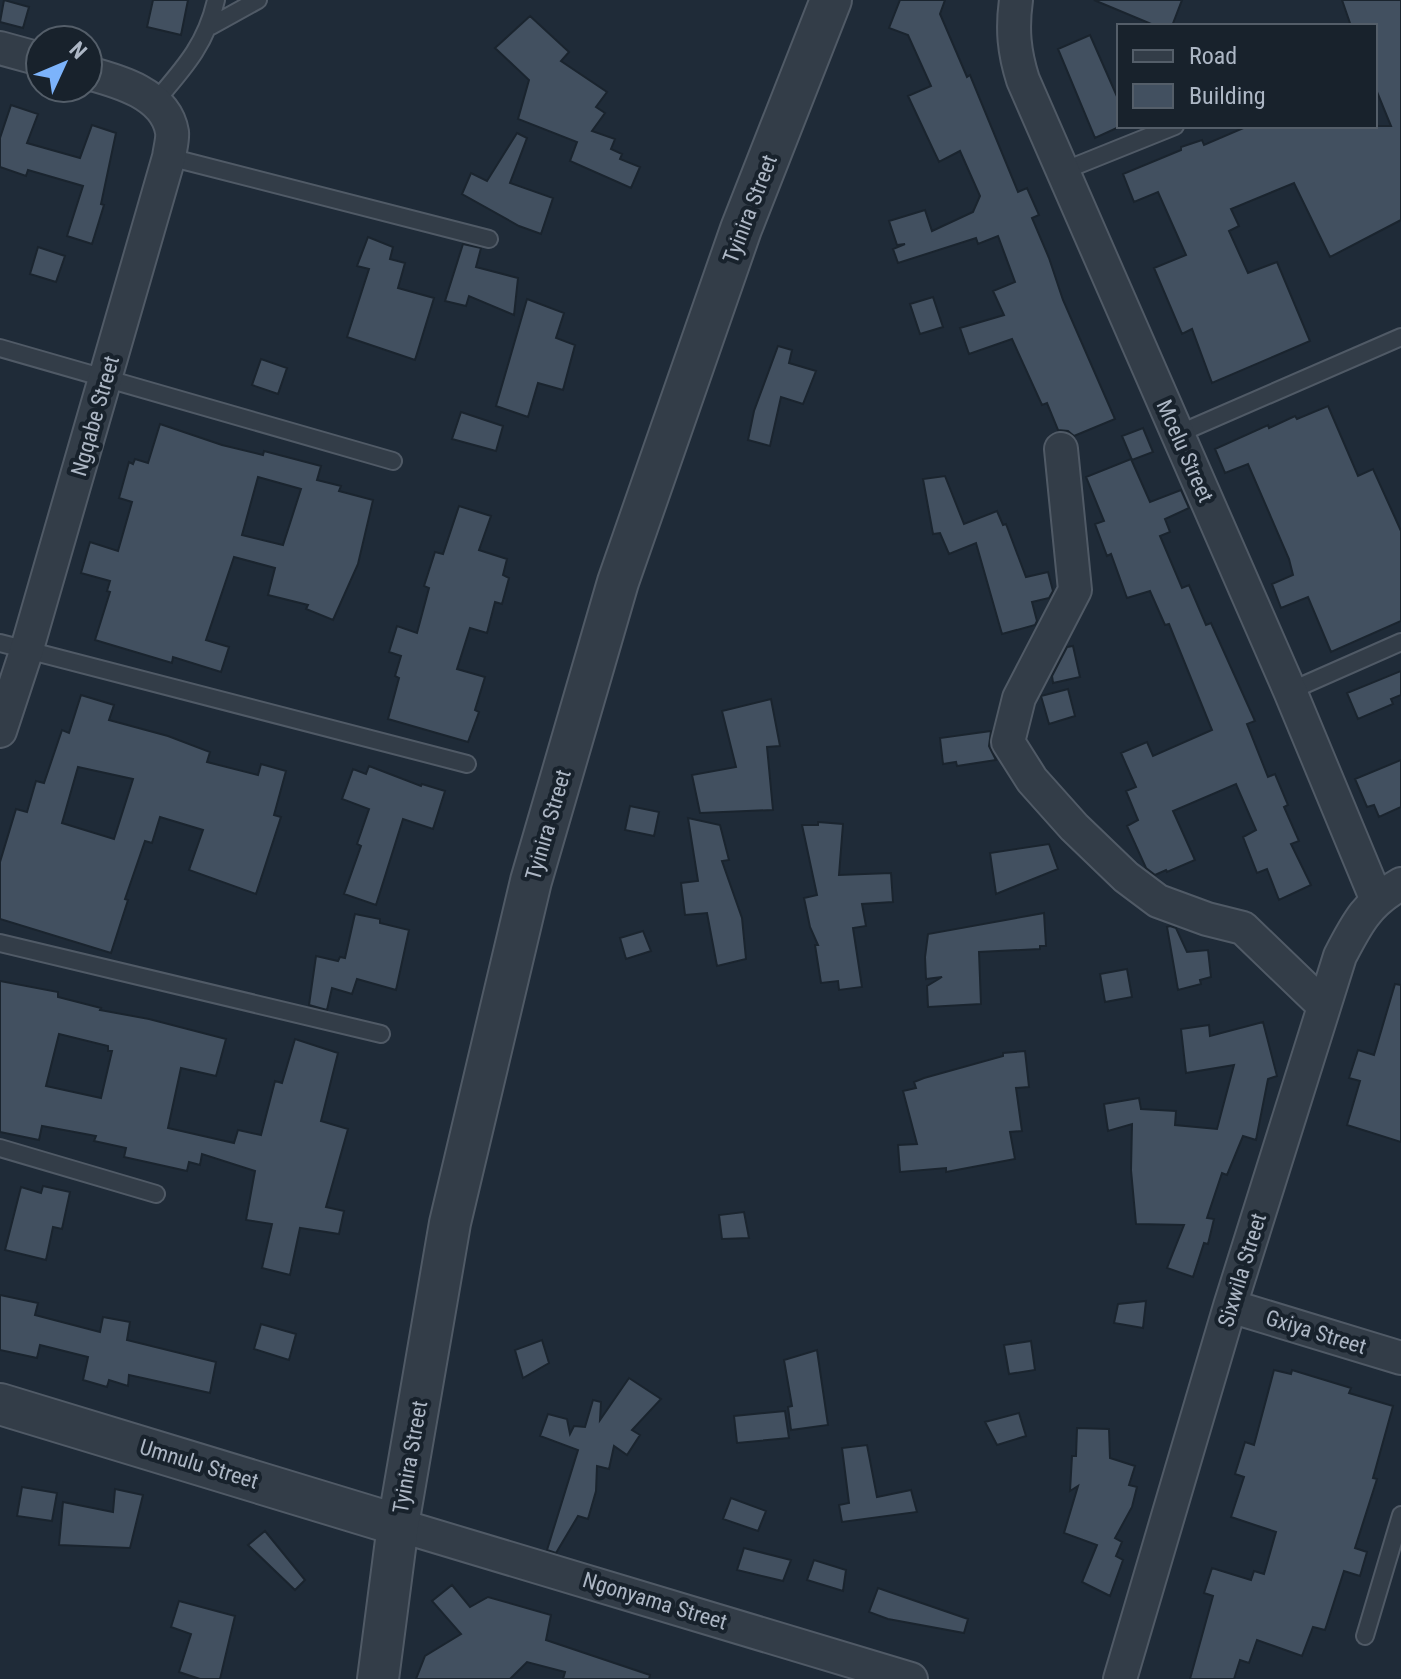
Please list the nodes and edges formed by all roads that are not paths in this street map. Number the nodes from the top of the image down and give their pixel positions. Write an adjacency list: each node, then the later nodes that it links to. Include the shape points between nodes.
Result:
1 (216, 0): 5 (lane)
2 (258, 0): 5 (lane)
3 (831, 0): 35 (street, Tyinira Street, via 741,229 618,582 535,866 450,1223)
4 (1016, 0): 12 (street, Mcelu Street, via 1014,51)
5 (211, 26): 9 (lane)
6 (0, 48): 7 (street)
7 (24, 55)
8 (104, 78): 9 (street, via 138,89)
9 (154, 103): 11 (street, Ngqabe Street, via 172,133)
10 (1170, 128): 12 (lane)
11 (169, 157): 13 (lane); 16 (street, Ngqabe Street)
12 (1063, 171): 17 (street, Mcelu Street)
13 (489, 239)
14 (1401, 337): 17 (lane)
15 (0, 348): 16 (lane)
16 (106, 381): 19 (lane); 21 (street, Ngqabe Street)
17 (1178, 434): 22 (street, Mcelu Street)
18 (1061, 449): 27 (street, via 1075,590 1019,698 1008,742 1032,780 1126,877 1158,901 1243,928)
19 (393, 461)
20 (1401, 642): 22 (lane)
21 (13, 648): 23 (street, Ngqabe Street); 24 (lane)
22 (1290, 691): 25 (street, Mcelu Street)
23 (0, 731)
24 (467, 764)
25 (1389, 891): 27 (street, Sixwila Street, via 1355,927)
26 (0, 943): 28 (lane)
27 (1324, 1006): 31 (street, Sixwila Street)
28 (381, 1034)
29 (0, 1148): 30 (lane)
30 (156, 1194)
31 (1230, 1306): 32 (street, Gxiya Street); 39 (street, Sixwila Street)
32 (1401, 1358)
33 (0, 1404): 35 (street, Umnulu Street)
34 (1401, 1515): 36 (lane)
35 (398, 1525): 37 (street, Tyinira Street); 38 (street, Ngonyama Street)
36 (1365, 1636)
37 (378, 1679)
38 (911, 1679)
39 (1120, 1679)

